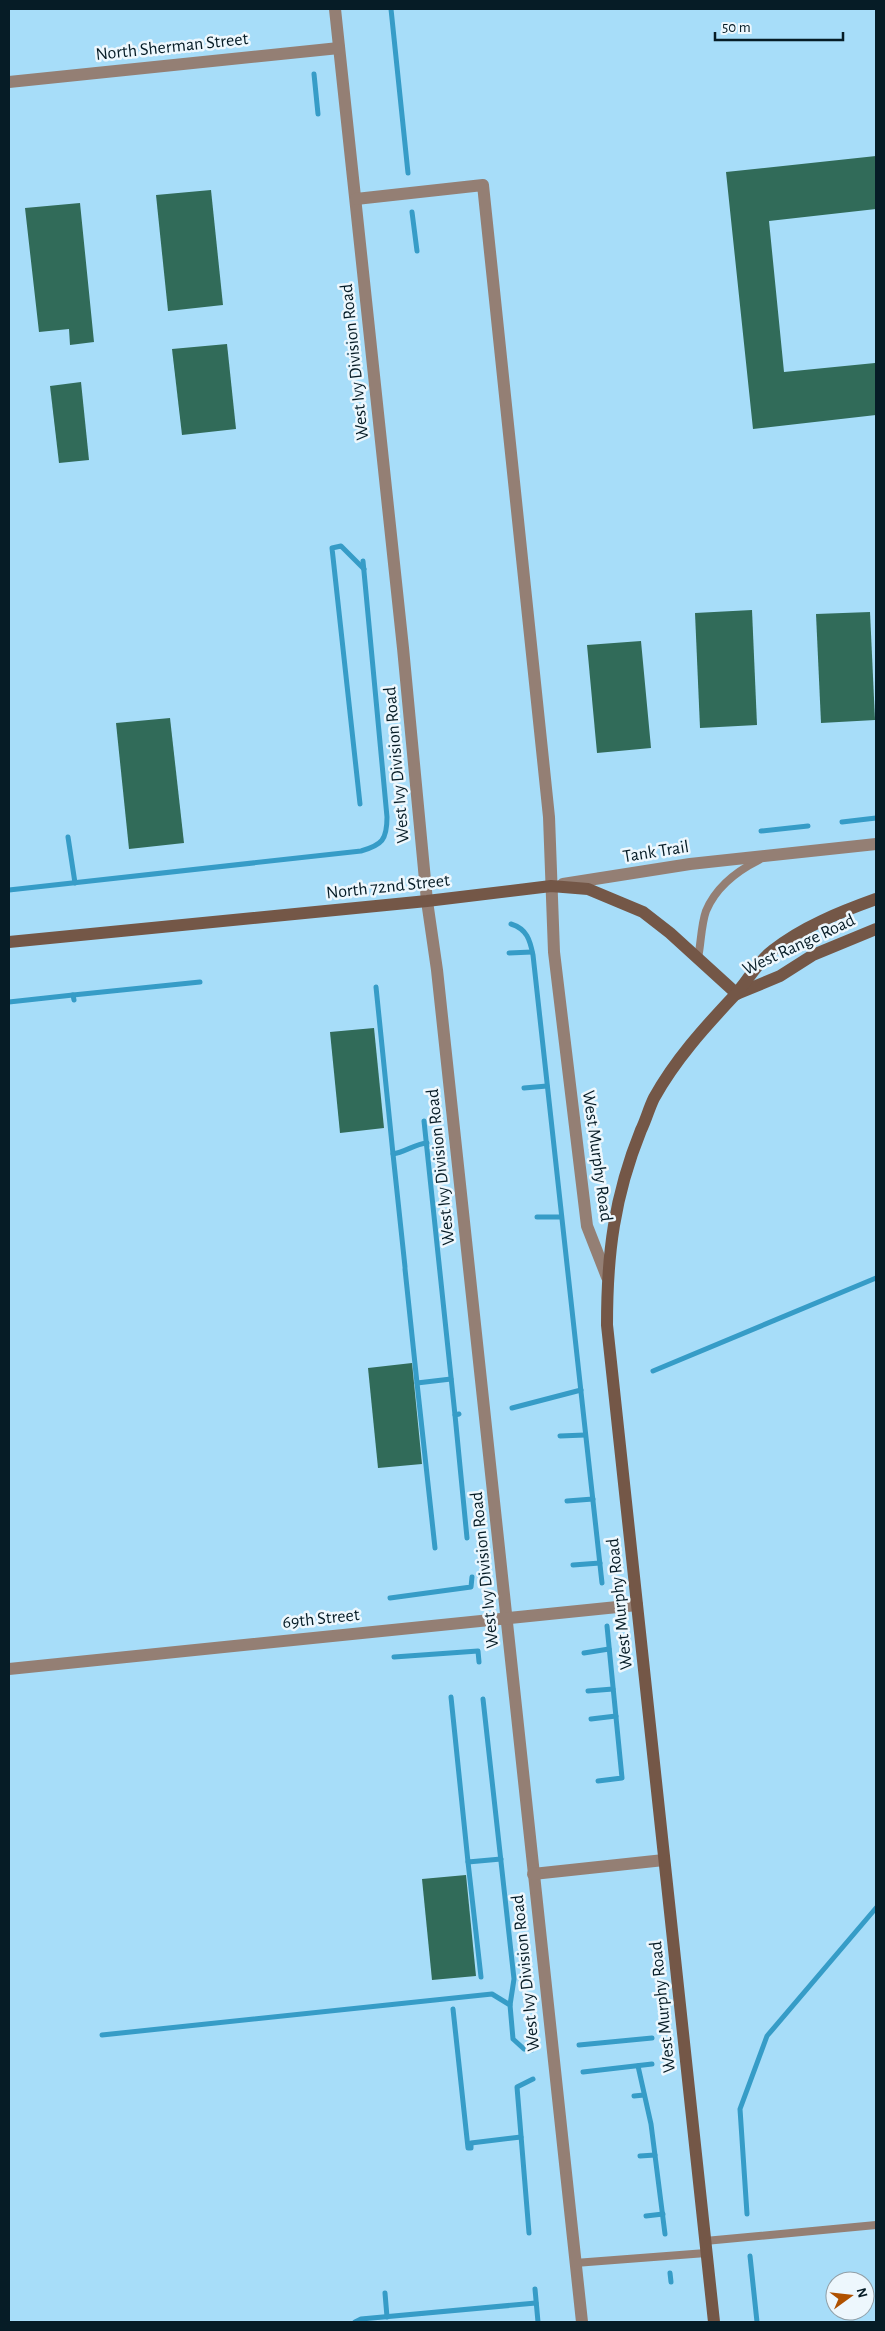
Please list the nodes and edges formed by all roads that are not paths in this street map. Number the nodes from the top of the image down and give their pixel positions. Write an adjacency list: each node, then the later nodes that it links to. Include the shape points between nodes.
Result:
1 (335, 9): 2 (street, West Ivy Division Road)
2 (339, 48): 3 (street, North Sherman Street); 4 (street, West Ivy Division Road)
3 (9, 82)
4 (356, 199): 7 (street, West Murphy Road, via 483,185 550,817); 9 (street, West Ivy Division Road)
5 (876, 844): 6 (street, Tank Trail)
6 (767, 856): 7 (street, Tank Trail, via 690,864); 12 (lane, Tank Trail, via 742,869 724,884 706,912)
7 (550, 886): 9 (street, North 72nd Street); 12 (street, North 72nd Street, via 588,889 643,912); 14 (street, West Murphy Road, via 554,952 587,1226)
8 (876, 899): 13 (street, West Range Road, via 809,928 770,952)
9 (427, 901): 11 (street, North 72nd Street); 16 (street, West Ivy Division Road)
10 (876, 929): 13 (street, West Range Road, via 813,955 780,976)
11 (9, 942)
12 (698, 958): 13 (street, North 72nd Street)
13 (737, 994): 14 (street, West Range Road, via 699,1033 654,1099 621,1189 611,1234)
14 (607, 1278): 15 (street, West Murphy Road, via 607,1325)
15 (637, 1604): 16 (street, 69th Street); 18 (street, West Murphy Road)
16 (508, 1618): 17 (street, 69th Street); 19 (street, West Ivy Division Road)
17 (9, 1669)
18 (664, 1860): 19 (street); 21 (street, West Murphy Road)
19 (533, 1874): 22 (street, West Ivy Division Road)
20 (876, 2225): 21 (lane)
21 (706, 2247): 22 (lane); 24 (street, West Murphy Road)
22 (575, 2263): 23 (street, West Ivy Division Road)
23 (582, 2322)
24 (714, 2322)

